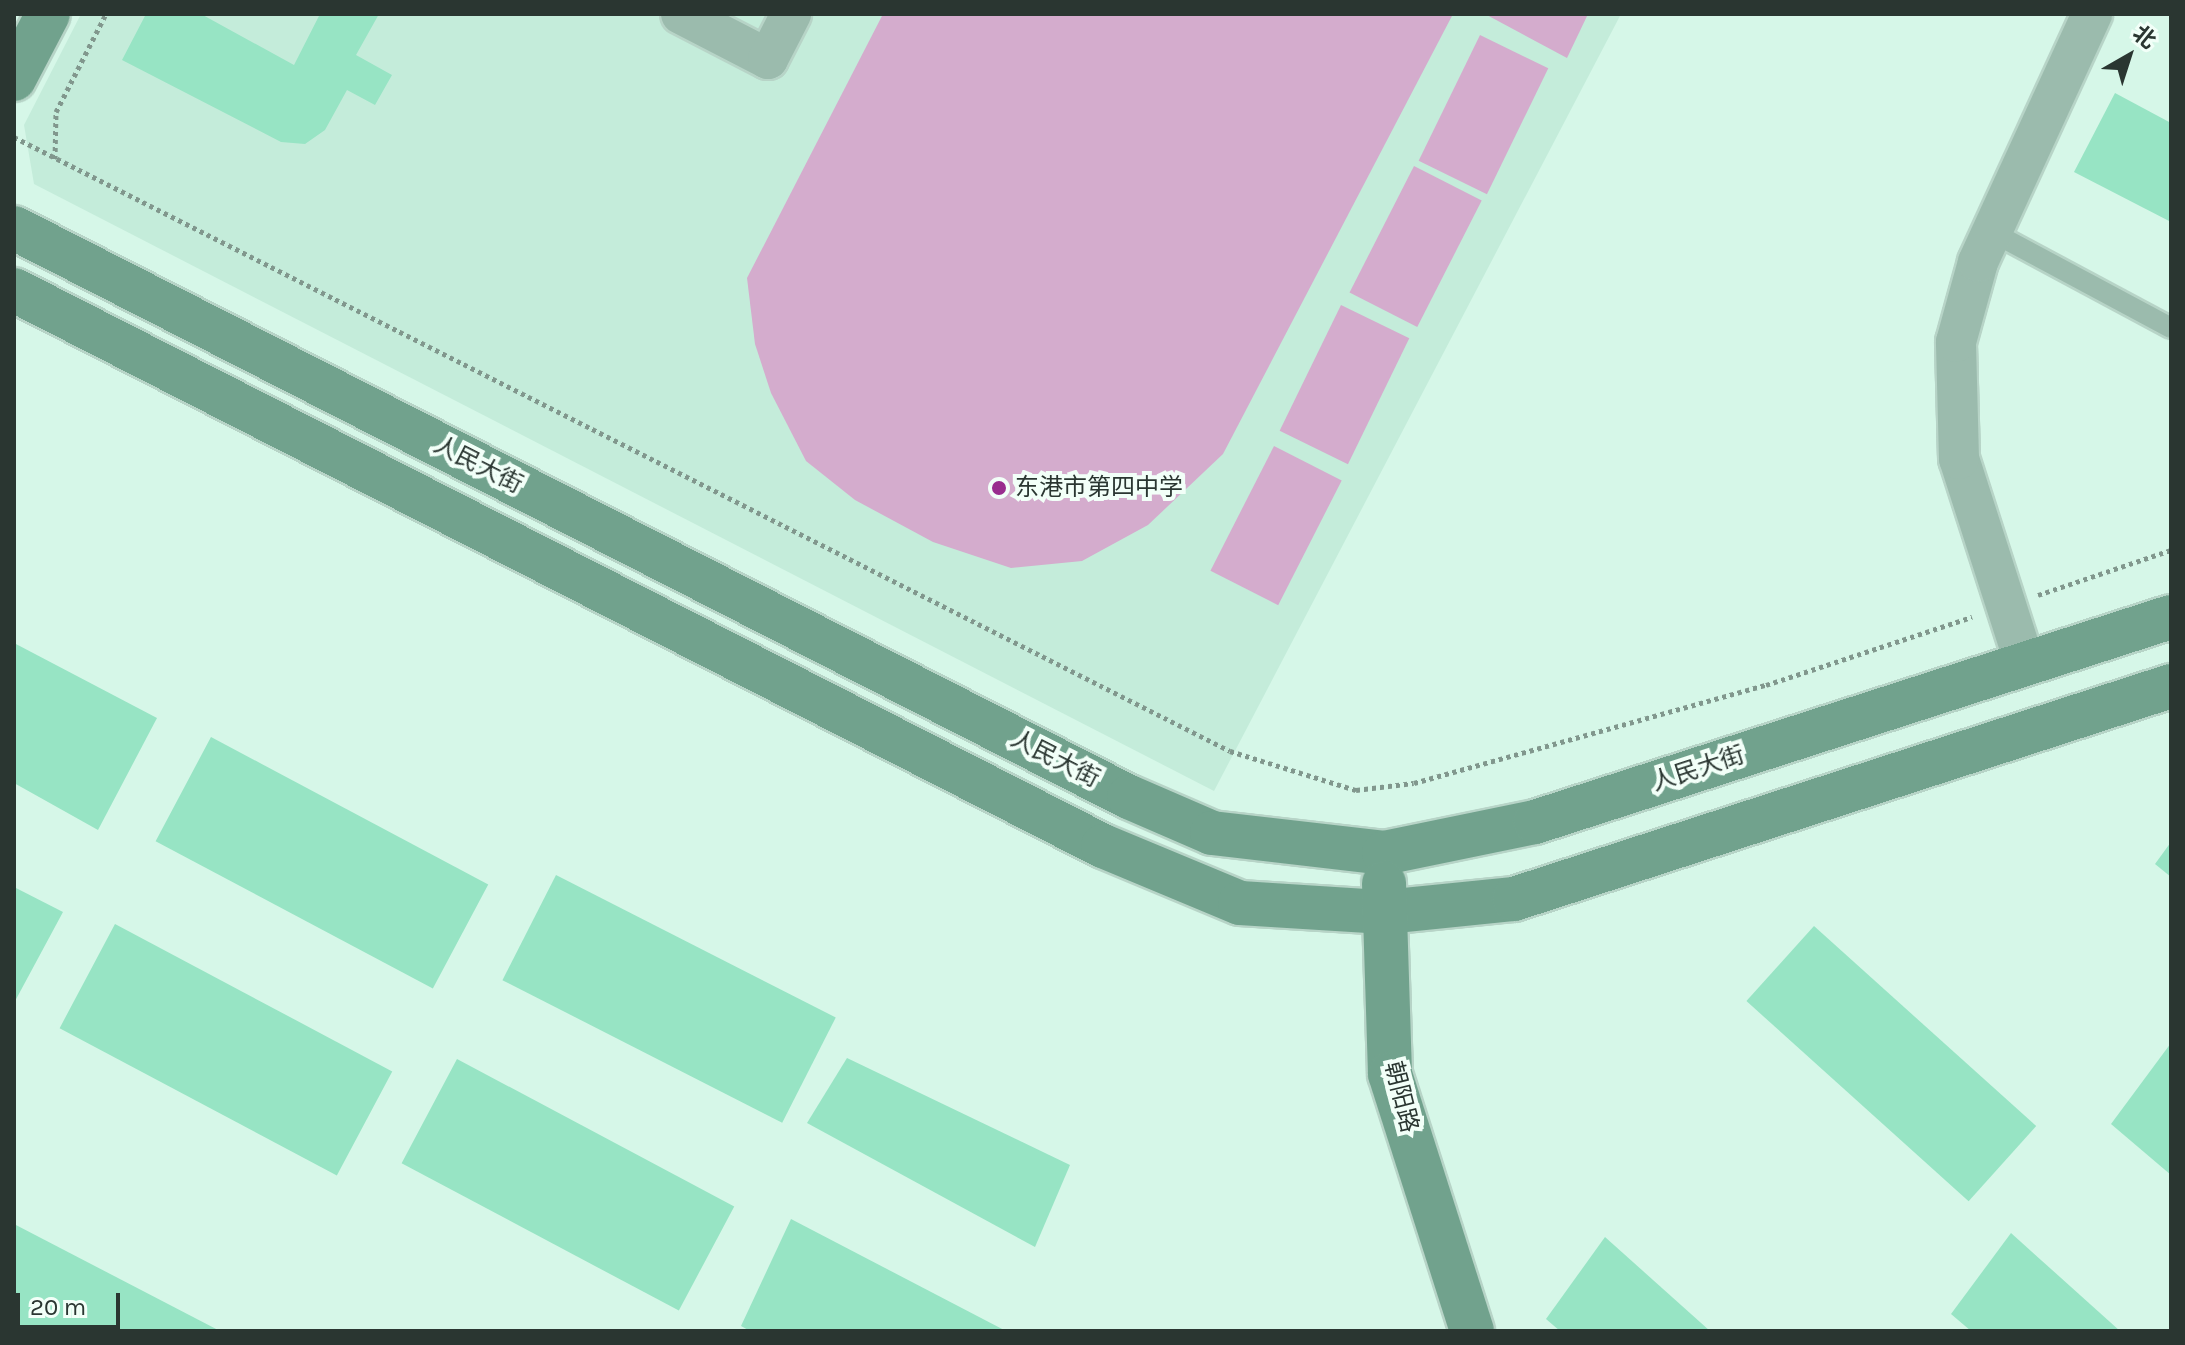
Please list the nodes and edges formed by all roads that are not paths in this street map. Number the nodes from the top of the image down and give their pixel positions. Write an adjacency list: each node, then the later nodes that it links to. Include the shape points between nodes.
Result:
1 (48, 14): 5 (main road)
2 (681, 14): 3 (street, via 768,59)
3 (791, 14)
4 (2092, 14): 7 (street)
5 (14, 79)
6 (14, 228): 13 (main road, 人民大街, via 1129,797 1212,833)
7 (1992, 232): 9 (lane); 11 (street, via 1956,342 1959,459)
8 (14, 290): 14 (main road, via 1103,846 1240,903)
9 (2171, 328)
10 (2171, 617): 11 (main road, 人民大街)
11 (2025, 664): 13 (main road, 人民大街, via 1535,822)
12 (2171, 686): 14 (main road, via 1514,899)
13 (1384, 853): 14 (main road, 朝阳路)
14 (1385, 912): 15 (main road, 朝阳路, via 1390,1074)
15 (1472, 1331)

